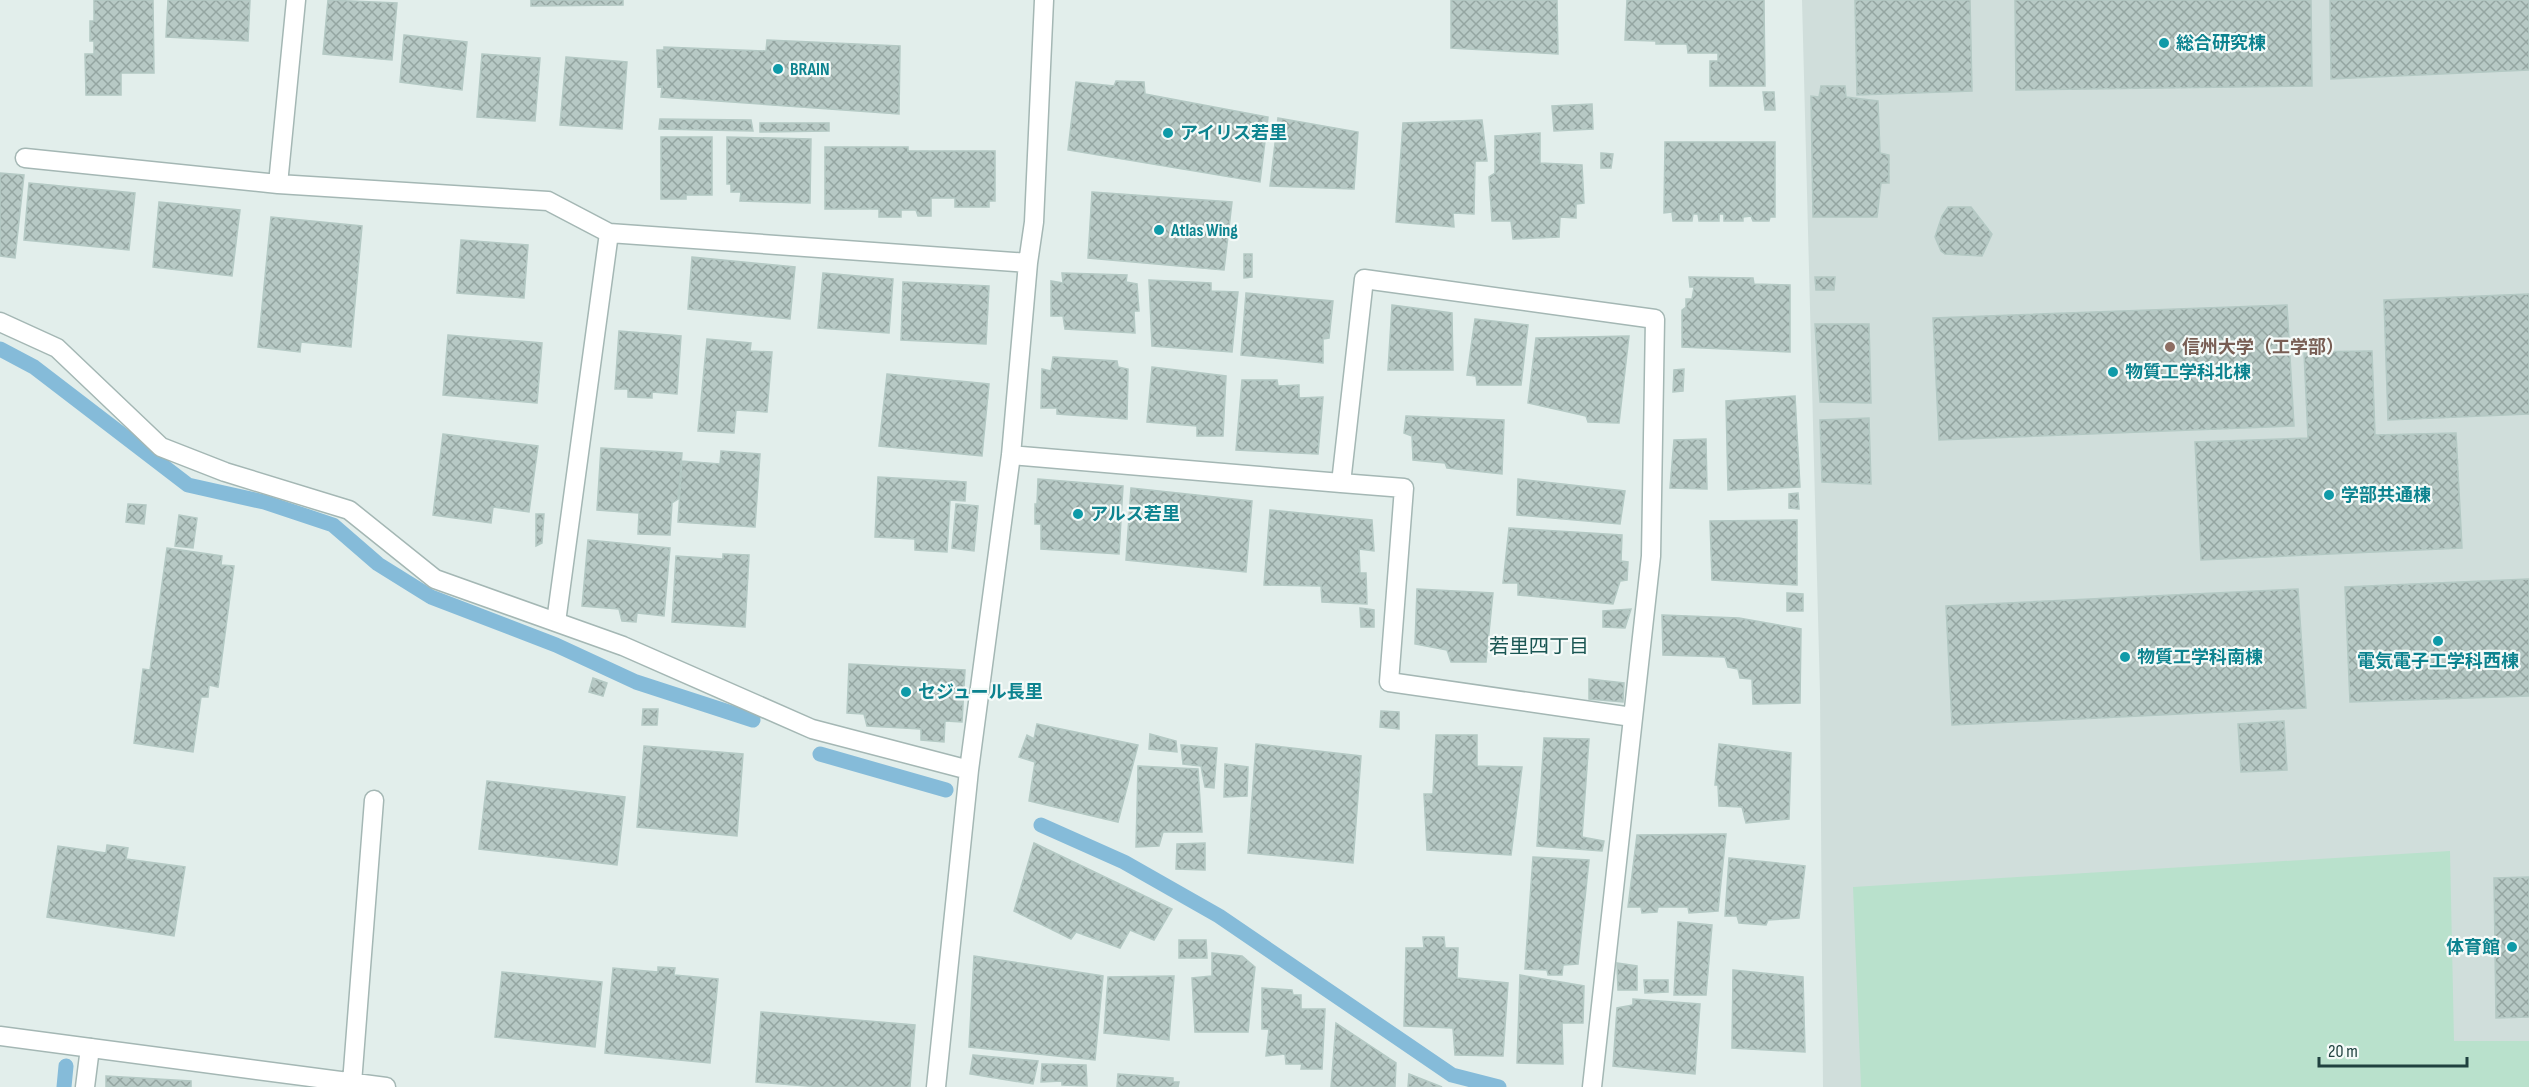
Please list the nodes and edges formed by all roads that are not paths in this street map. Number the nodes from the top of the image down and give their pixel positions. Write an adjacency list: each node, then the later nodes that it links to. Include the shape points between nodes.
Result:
1 (296, 0): 4 (street)
2 (1044, 0): 6 (street, via 1034,222)
3 (25, 158): 4 (street)
4 (278, 184): 5 (street, via 548,201)
5 (609, 233): 6 (street); 10 (street)
6 (1028, 263): 8 (street)
7 (0, 322): 10 (street, via 57,348 161,447 225,472 349,510 435,579)
8 (1011, 455): 9 (street); 12 (street)
9 (1341, 483): 11 (street, via 1404,488 1389,682); 11 (street, via 1364,279 1655,319 1651,556)
10 (556, 622): 12 (street, via 623,646 812,729)
11 (1632, 717): 21 (street)
12 (969, 770): 20 (street)
13 (374, 800): 17 (street)
14 (0, 1036): 15 (street)
15 (90, 1048): 16 (street); 18 (street)
16 (309, 1082): 17 (street)
17 (352, 1083): 19 (street)
18 (86, 1087)
19 (386, 1087)
20 (936, 1087)
21 (1592, 1087)

